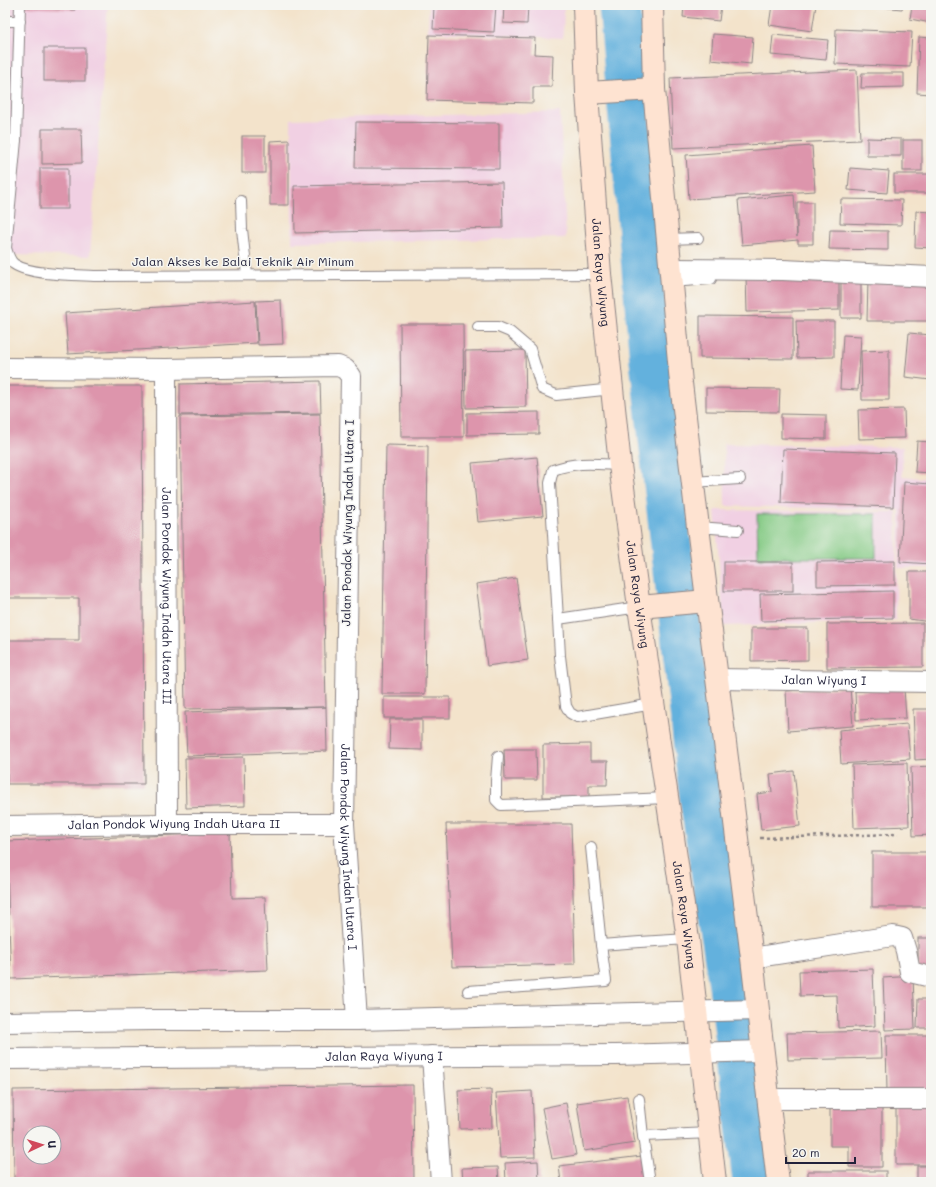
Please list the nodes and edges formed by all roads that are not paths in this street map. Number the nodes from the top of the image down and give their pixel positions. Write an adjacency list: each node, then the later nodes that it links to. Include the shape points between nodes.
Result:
1 (20, 5): 5 (lane, Jalan Akses ke Balai Teknik Air Minum)
2 (584, 5): 7 (main road, Jalan Raya Wiyung)
3 (652, 5): 6 (main road)
4 (5, 21): 5 (lane)
5 (20, 21): 9 (lane, Jalan Akses ke Balai Teknik Air Minum)
6 (654, 89): 7 (main road); 11 (main road)
7 (594, 93): 13 (main road, Jalan Raya Wiyung)
8 (5, 140): 9 (lane)
9 (16, 140): 14 (lane, Jalan Akses ke Balai Teknik Air Minum, via 6,248 14,263 25,269 94,276)
10 (242, 201): 14 (lane)
11 (668, 238): 12 (lane); 15 (main road)
12 (698, 238)
13 (600, 274): 14 (lane, Jalan Akses ke Balai Teknik Air Minum); 21 (main road, Jalan Raya Wiyung)
14 (247, 275)
15 (671, 275): 16 (street, via 783,270); 17 (lane); 24 (main road)
16 (931, 277)
17 (711, 279)
18 (478, 327): 21 (lane, via 498,327 510,332 530,349 542,389 548,393)
19 (5, 368): 20 (street, Jalan Pondok Wiyung Indah Utara I)
20 (166, 369): 35 (street, Jalan Pondok Wiyung Indah Utara III); 36 (street, Jalan Pondok Wiyung Indah Utara I, via 338,366 351,376)
21 (613, 389): 22 (main road, Jalan Raya Wiyung)
22 (620, 465): 28 (main road, Jalan Raya Wiyung); 29 (lane, via 582,463 553,470 550,483)
23 (740, 479): 24 (lane)
24 (692, 482): 25 (main road)
25 (698, 528): 26 (lane); 27 (main road)
26 (738, 530)
27 (700, 602): 28 (main road); 30 (main road)
28 (645, 607): 29 (lane); 32 (main road, Jalan Raya Wiyung)
29 (558, 619): 32 (lane, via 566,706 570,713 577,717)
30 (717, 679): 31 (street, Jalan Wiyung I); 41 (main road)
31 (931, 682)
32 (653, 704): 34 (main road, Jalan Raya Wiyung)
33 (498, 756): 34 (lane, via 496,800 501,805)
34 (667, 798): 39 (main road, Jalan Raya Wiyung)
35 (167, 824): 36 (street, Jalan Pondok Wiyung Indah Utara II); 37 (street, Jalan Pondok Wiyung Indah Utara II)
36 (344, 824): 46 (street, Jalan Pondok Wiyung Indah Utara I)
37 (5, 826)
38 (591, 846): 40 (lane)
39 (688, 939): 40 (lane); 45 (main road, Jalan Raya Wiyung)
40 (601, 945): 43 (lane, via 606,981)
41 (752, 958): 42 (street, via 893,936 902,938 910,972); 44 (main road)
42 (931, 977)
43 (468, 991)
44 (754, 1010): 45 (street); 48 (main road)
45 (702, 1011): 46 (street); 49 (main road, Jalan Raya Wiyung)
46 (357, 1020): 47 (street)
47 (5, 1022)
48 (759, 1051): 49 (street, Jalan Raya Wiyung I); 53 (main road)
49 (707, 1053): 50 (street, Jalan Raya Wiyung I); 55 (main road, Jalan Raya Wiyung)
50 (432, 1056): 51 (street, Jalan Raya Wiyung I); 57 (street)
51 (5, 1059)
52 (639, 1099): 56 (lane)
53 (768, 1099): 54 (street); 60 (main road)
54 (931, 1100)
55 (710, 1133): 56 (lane); 59 (main road, Jalan Raya Wiyung)
56 (642, 1136): 58 (lane)
57 (441, 1182)
58 (650, 1182)
59 (715, 1182)
60 (778, 1182)

